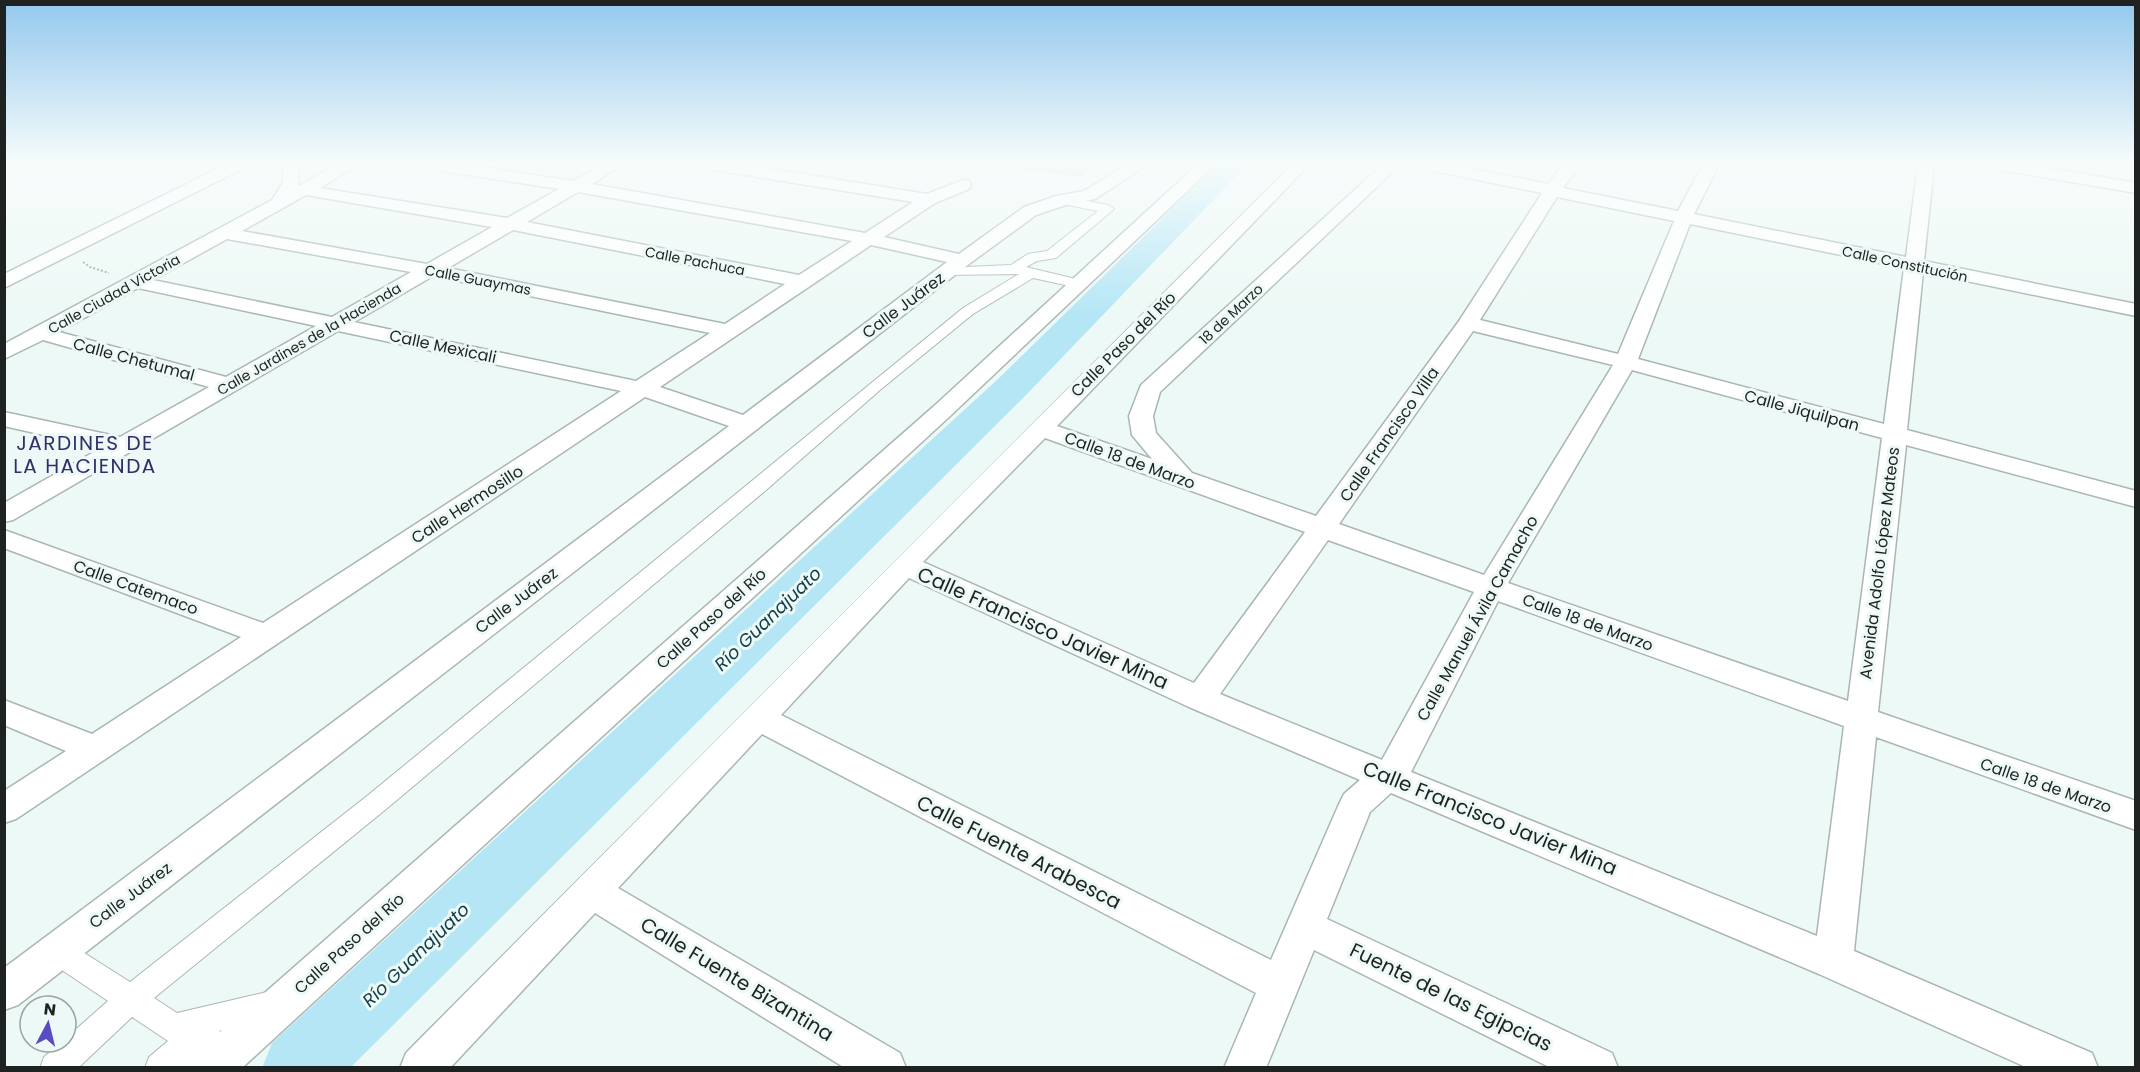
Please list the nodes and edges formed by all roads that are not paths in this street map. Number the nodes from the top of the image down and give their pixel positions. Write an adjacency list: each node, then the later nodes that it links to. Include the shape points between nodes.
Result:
1 (139, 215): 23 (street)
2 (259, 215): 17 (street, Calle Ciudad Victoria)
3 (451, 215): 16 (street, Calle Pachuca)
4 (526, 215): 16 (street, Calle Jardines de la Hacienda)
5 (741, 215): 18 (street)
6 (905, 215): 18 (street, Calle Hermosillo)
7 (1024, 215): 19 (street, Calle Juárez)
8 (1101, 215): 22 (street, via 1052,255 1033,257)
9 (1153, 215): 26 (street, Calle Paso del Río)
10 (1251, 215): 38 (street, Calle Paso del Río)
11 (1338, 215): 41 (street, 18 de Marzo, via 1149,390 1141,416 1144,435)
12 (1537, 215): 29 (street, Calle Francisco Villa)
13 (1674, 215): 15 (street, Calle Constitución)
14 (1920, 215): 20 (street, Avenida Adolfo López Mateos)
15 (1684, 217): 20 (street, Calle Constitución); 33 (street, Calle Manuel Ávila Camacho)
16 (509, 225): 21 (street, Calle Jardines de la Hacienda); 25 (street, Calle Pachuca)
17 (225, 233): 21 (street, Calle Guaymas); 24 (street, Calle Ciudad Victoria)
18 (870, 238): 19 (street); 25 (street, Calle Hermosillo)
19 (955, 265): 22 (street); 37 (street, Calle Juárez)
20 (1914, 266): 27 (street, Calle Constitución); 39 (street, Avenida Adolfo López Mateos)
21 (430, 270): 28 (street, Calle Jardines de la Hacienda); 30 (street, Calle Guaymas)
22 (1023, 271): 26 (street); 63 (street, via 951,324 376,803)
23 (4, 282)
24 (136, 282): 28 (street, Calle Mexicali); 31 (street, Calle Ciudad Victoria)
25 (803, 282): 30 (street, Calle Hermosillo)
26 (1079, 284): 64 (street, Calle Paso del Río)
27 (2136, 310)
28 (339, 323): 34 (street, Calle Jardines de la Hacienda); 35 (street, Calle Mexicali)
29 (1468, 323): 33 (street, Calle Jiquilpan); 44 (street, Calle Francisco Villa)
30 (730, 331): 35 (street, Calle Hermosillo)
31 (40, 333): 32 (street, Calle Ciudad Victoria); 34 (street, Calle Chetumal)
32 (4, 353)
33 (1626, 362): 39 (street, Calle Jiquilpan); 47 (street, Calle Manuel Ávila Camacho)
34 (228, 385): 40 (street, Calle Jardines de la Hacienda)
35 (642, 389): 37 (street, Calle Mexicali); 48 (street, Calle Hermosillo)
36 (4, 419): 40 (street)
37 (747, 424): 59 (street, Calle Juárez)
38 (1040, 428): 41 (street, Calle 18 de Marzo); 46 (street, Calle Paso del Río)
39 (1894, 435): 42 (street, Calle Jiquilpan); 52 (street, Avenida Adolfo López Mateos)
40 (121, 445): 43 (street, Calle Jardines de la Hacienda)
41 (1186, 481): 44 (street, Calle 18 de Marzo)
42 (2136, 499)
43 (4, 514)
44 (1321, 529): 47 (street, Calle 18 de Marzo); 49 (street, Calle Francisco Villa)
45 (4, 538): 48 (street, Calle Catemaco)
46 (905, 565): 49 (street, Calle Francisco Javier Mina); 51 (street, Calle Paso del Río)
47 (1491, 587): 52 (street, Calle 18 de Marzo); 54 (street, Calle Manuel Ávila Camacho, via 1396,768)
48 (268, 636): 53 (street, Calle Hermosillo)
49 (1200, 699): 54 (street, Calle Francisco Javier Mina)
50 (4, 712): 53 (street)
51 (759, 718): 57 (street, Calle Paso del Río); 61 (street, Calle Fuente Arabesca)
52 (1861, 719): 56 (street, Calle 18 de Marzo); 60 (street, Avenida Adolfo López Mateos)
53 (96, 749): 55 (street, Calle Hermosillo)
54 (1386, 775): 58 (street, Calle Manuel Ávila Camacho, via 1356,804); 60 (street, Calle Francisco Javier Mina)
55 (4, 809)
56 (2136, 816)
57 (590, 891): 70 (street, Calle Paso del Río); 71 (street, Calle Fuente Bizantina)
58 (1304, 927): 61 (street, Calle Manuel Ávila Camacho); 73 (street, Fuente de las Egipcias)
59 (57, 951): 62 (street, Calle Juárez); 63 (street)
60 (1833, 961): 74 (street, Calle Francisco Javier Mina)
61 (1280, 985): 72 (street, Calle Manuel Ávila Camacho)
62 (4, 992)
63 (131, 999): 65 (street); 67 (street)
64 (283, 1003): 65 (street); 66 (street, Calle Paso del Río)
65 (182, 1033): 68 (street)
66 (219, 1060): 69 (street, via 210,1042)
67 (55, 1068)
68 (160, 1068)
69 (181, 1068)
70 (421, 1068)
71 (885, 1068)
72 (1245, 1068)
73 (1597, 1068)
74 (2077, 1068)

